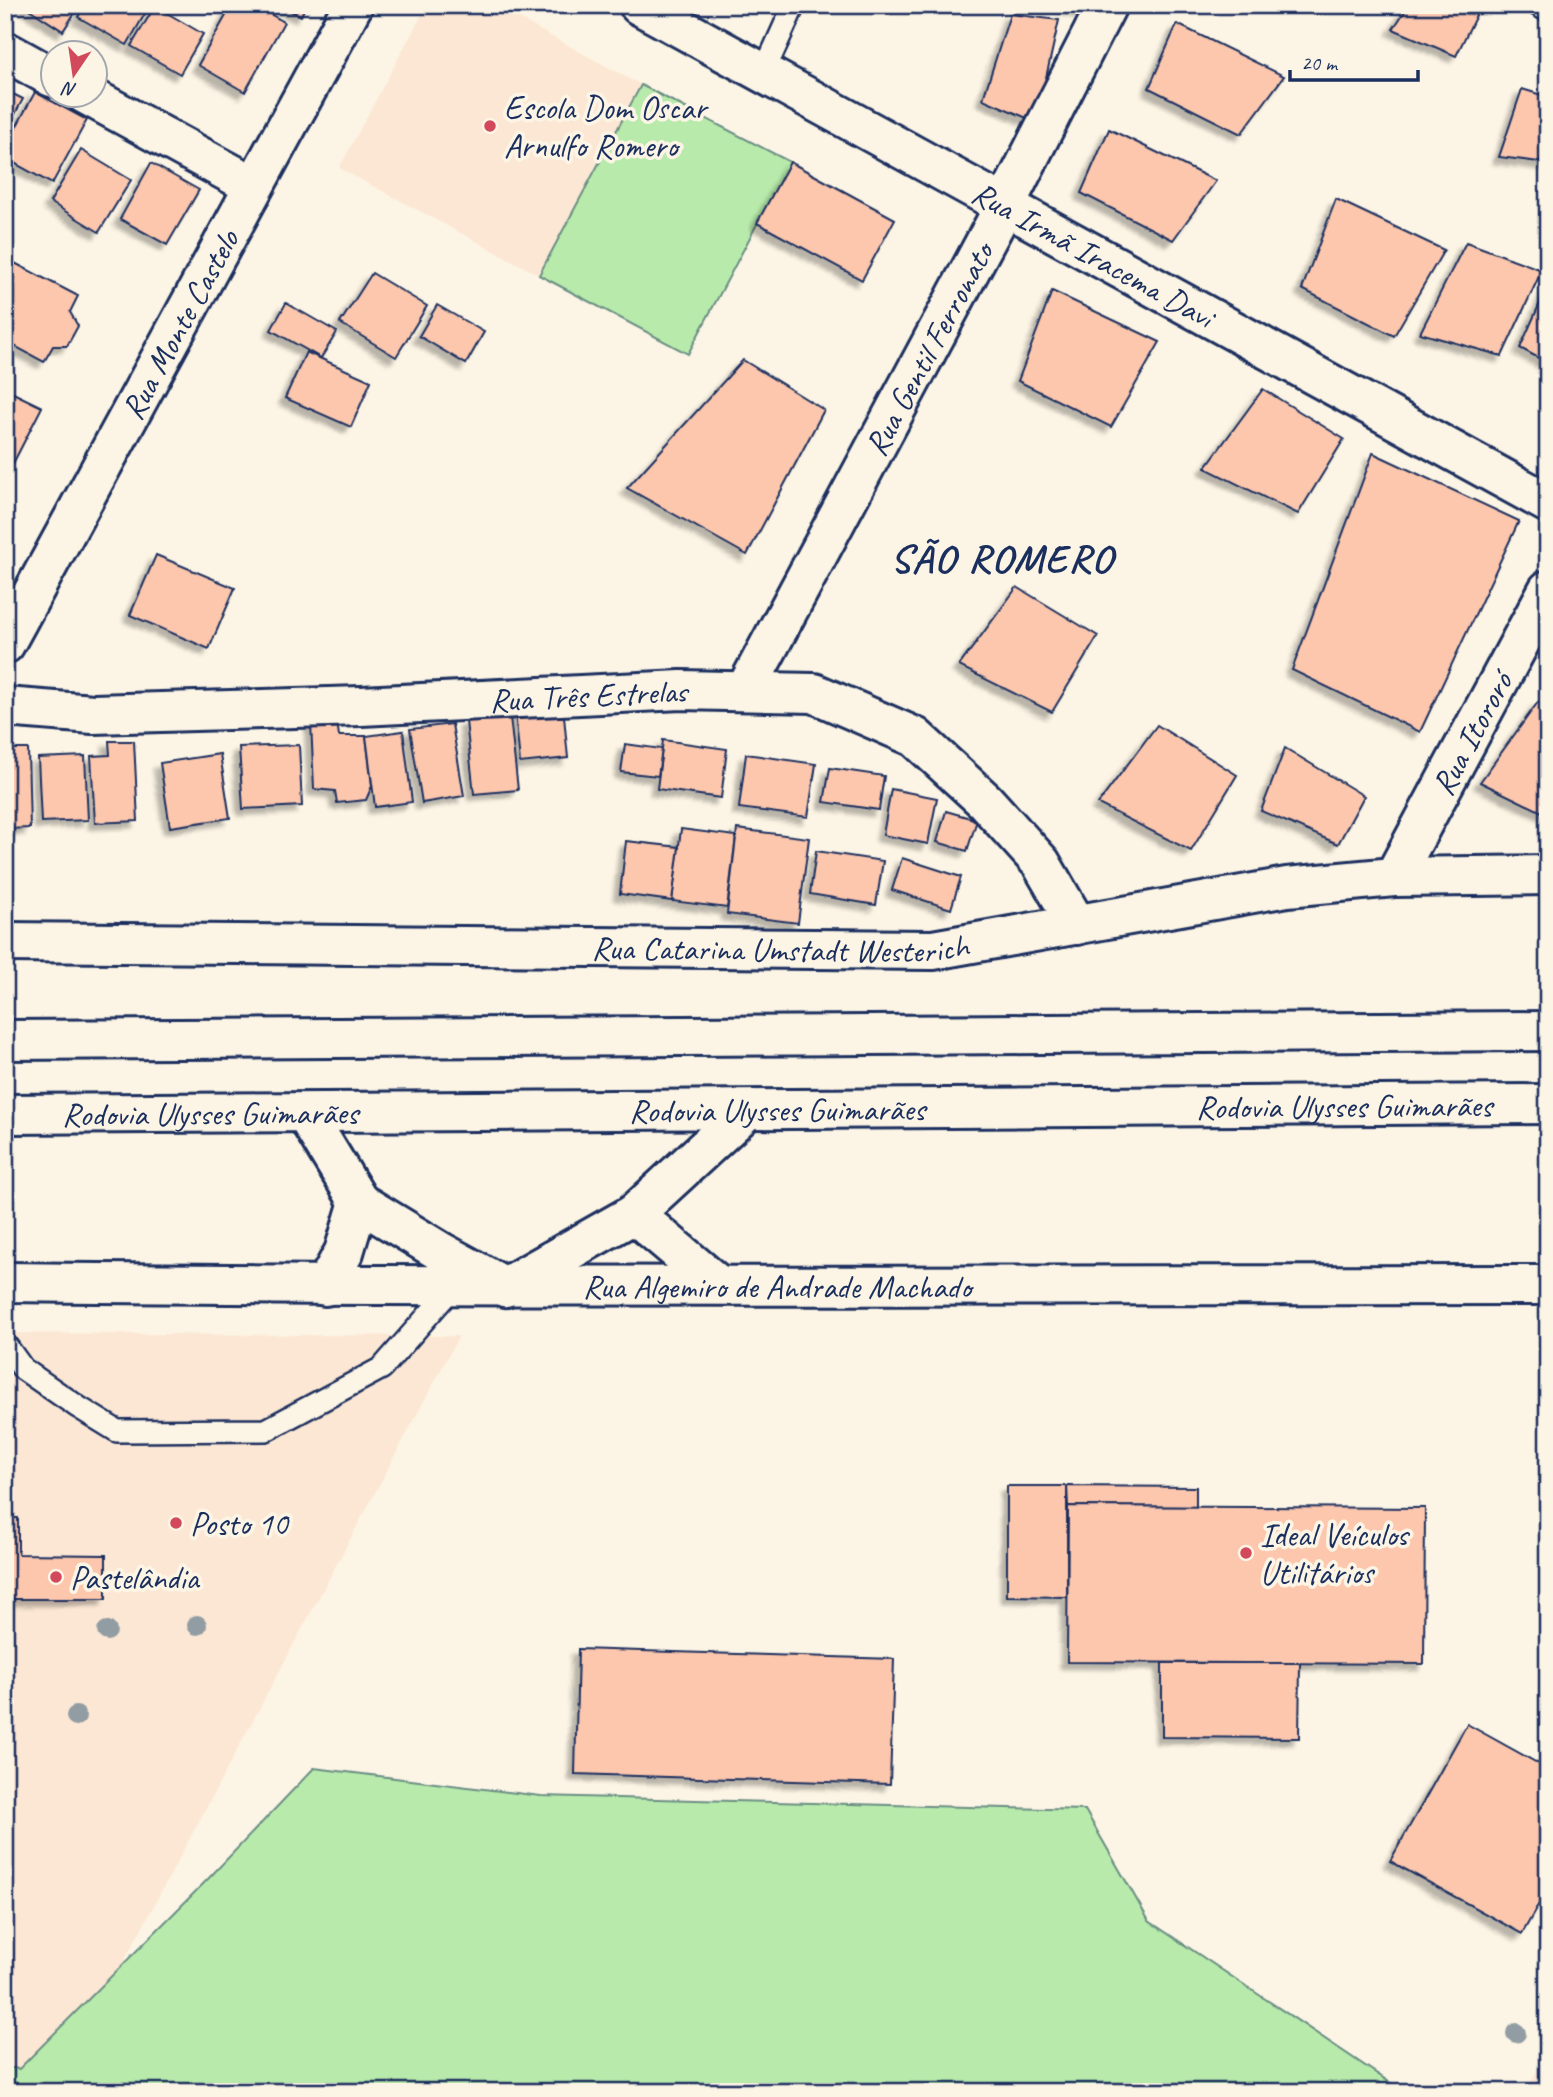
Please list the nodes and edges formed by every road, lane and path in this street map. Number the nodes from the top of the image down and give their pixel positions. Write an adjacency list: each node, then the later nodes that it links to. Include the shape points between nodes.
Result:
1 (353, 5): 11 (main road, Rua Monte Castelo)
2 (639, 5): 9 (main road, Rua Irmã Iracema Davi)
3 (794, 5): 9 (lane)
4 (1107, 5): 12 (main road, Rua Gentil Ferronato)
5 (1538, 5): 6 (lane)
6 (1548, 11)
7 (5, 51): 8 (main road)
8 (38, 69)
9 (764, 74): 12 (main road, Rua Irmã Iracema Davi)
10 (108, 107): 11 (main road)
11 (254, 186): 15 (main road, Rua Monte Castelo)
12 (1004, 207): 13 (main road, Rua Irmã Iracema Davi); 16 (main road, Rua Gentil Ferronato)
13 (1548, 503)
14 (1548, 590): 19 (main road, Rua Itororó)
15 (5, 644)
16 (745, 691): 17 (main road, Rua Três Estrelas, via 93,714); 20 (main road, Rua Três Estrelas, via 814,693 915,737 985,802 1041,863)
17 (5, 707)
18 (1548, 874): 19 (main road, Rua Catarina Umstadt Westerich)
19 (1394, 877): 20 (main road, Rua Catarina Umstadt Westerich, via 1287,887)
20 (1077, 925): 21 (main road, Rua Catarina Umstadt Westerich, via 933,950)
21 (5, 942)
22 (1548, 1031): 23 (main road)
23 (5, 1041)
24 (1548, 1104): 25 (main road, Rodovia Ulysses Guimarães)
25 (747, 1110): 26 (main road, Rodovia Ulysses Guimarães); 29 (main road)
26 (304, 1113): 27 (main road, Rodovia Ulysses Guimarães); 28 (main road)
27 (5, 1114)
28 (359, 1202): 33 (main road, via 344,1252); 35 (main road)
29 (634, 1214): 31 (main road); 35 (main road)
30 (5, 1282): 33 (main road, Rua Algemiro de Andrade Machado)
31 (717, 1284): 32 (main road, Rua Algemiro de Andrade Machado); 35 (main road, Rua Algemiro de Andrade Machado)
32 (1548, 1285)
33 (326, 1286): 34 (main road, Rua Algemiro de Andrade Machado)
34 (453, 1287): 35 (main road, Rua Algemiro de Andrade Machado); 36 (lane, via 382,1368 266,1430 117,1431 23,1369)
35 (505, 1287)
36 (5, 1344)

